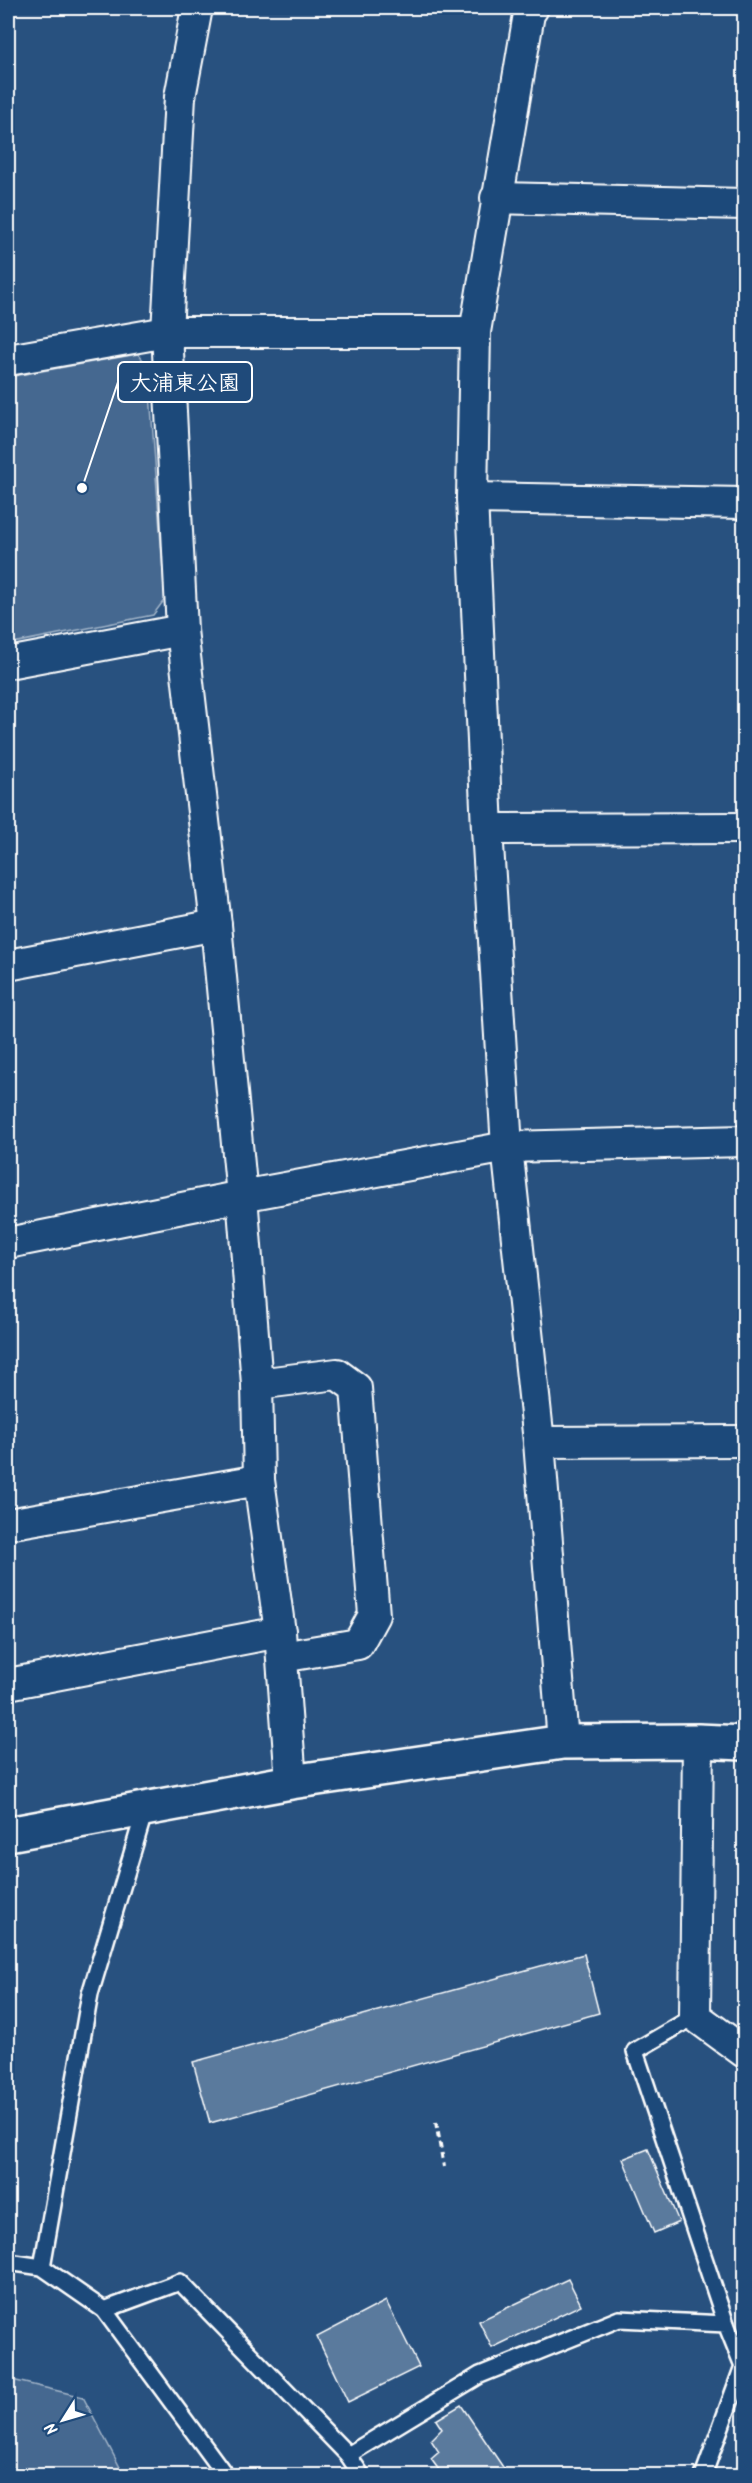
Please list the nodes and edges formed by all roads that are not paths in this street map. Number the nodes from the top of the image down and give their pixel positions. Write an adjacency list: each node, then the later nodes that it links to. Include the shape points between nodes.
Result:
1 (197, 8): 5 (street, via 180,97)
2 (533, 8): 3 (street)
3 (496, 198): 4 (street); 6 (street)
4 (744, 204)
5 (167, 332): 6 (street); 7 (street); 10 (street)
6 (475, 332): 8 (street)
7 (8, 360)
8 (472, 498): 9 (street); 13 (street)
9 (744, 503)
10 (182, 630): 11 (street); 14 (street)
11 (8, 663)
12 (744, 828): 13 (street)
13 (487, 829): 17 (street)
14 (216, 925): 15 (street); 18 (street)
15 (8, 965)
16 (744, 1141): 17 (street)
17 (507, 1147): 18 (street); 22 (street)
18 (242, 1196): 19 (street); 20 (street)
19 (8, 1243)
20 (257, 1383): 23 (street); 25 (street, via 336,1374 356,1388 374,1615 358,1644)
21 (744, 1441): 22 (street)
22 (539, 1442): 28 (street)
23 (259, 1480): 24 (street); 25 (street)
24 (8, 1524)
25 (281, 1645): 26 (street); 30 (street)
26 (8, 1684)
27 (698, 1741): 28 (street); 29 (street); 33 (street)
28 (563, 1742): 30 (street)
29 (744, 1743)
30 (291, 1782): 31 (street)
31 (145, 1810): 32 (street); 36 (lane, via 90,1994)
32 (8, 1834)
33 (695, 2016): 34 (street); 38 (lane, via 635,2051)
34 (744, 2052)
35 (8, 2262): 36 (lane)
36 (42, 2267): 37 (lane)
37 (104, 2310): 39 (lane, via 180,2282); 40 (lane)
38 (726, 2324): 39 (lane, via 619,2319 480,2375); 42 (lane, via 743,2366)
39 (348, 2455): 41 (lane)
40 (226, 2475)
41 (362, 2475)
42 (703, 2475)

